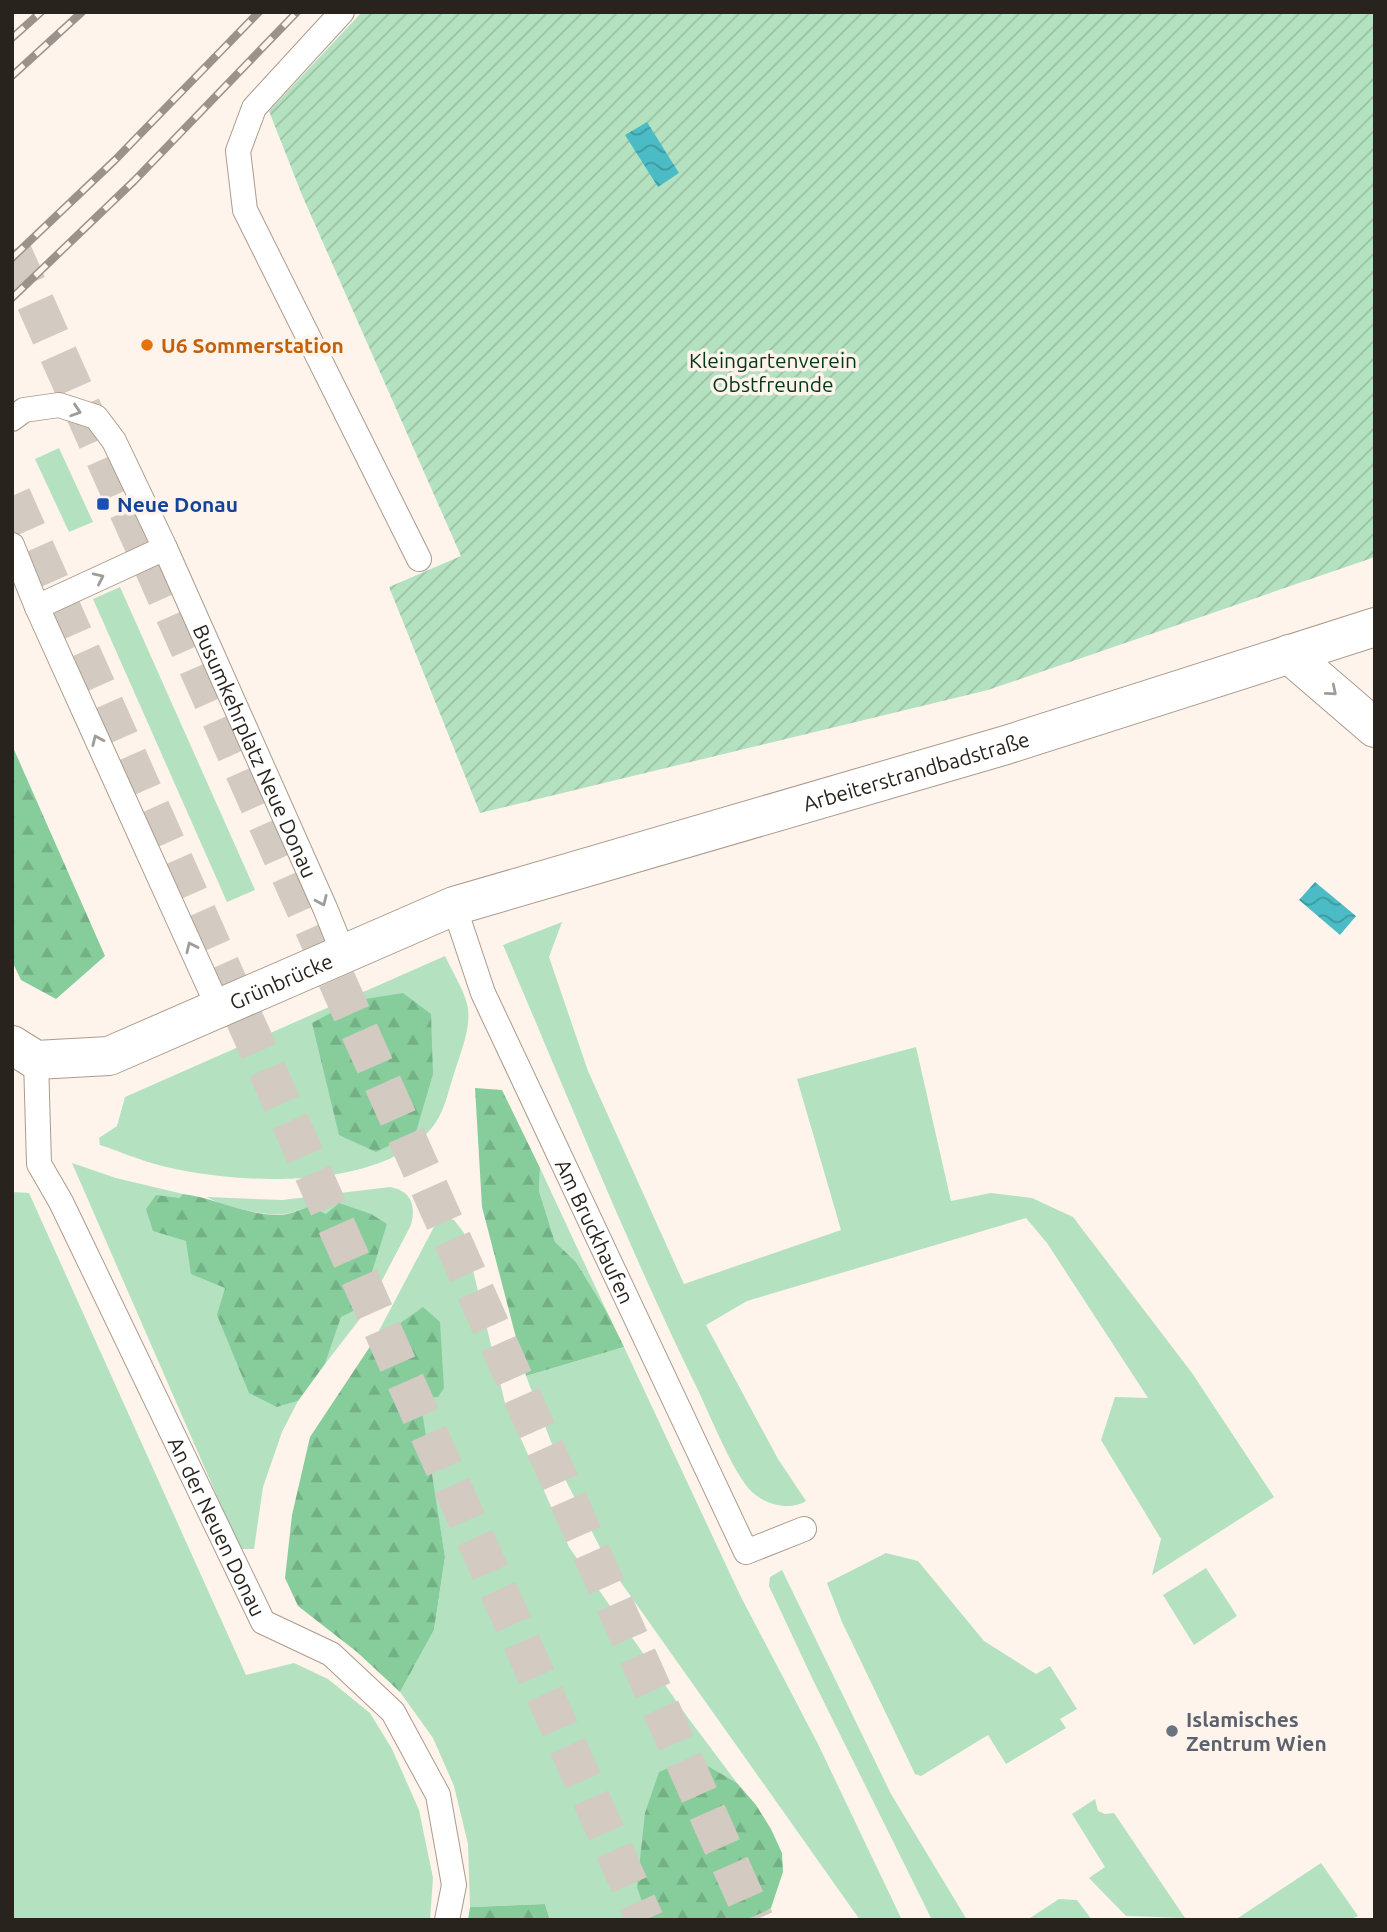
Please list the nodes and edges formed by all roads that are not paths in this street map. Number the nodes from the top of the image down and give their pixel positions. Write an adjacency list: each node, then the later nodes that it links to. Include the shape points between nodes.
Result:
1 (342, 12): 5 (lane, via 254,108 239,151 245,210)
2 (12, 419): 4 (lane, Busumkehrplatz Neue Donau, one-way to 4, via 24,410 60,405 96,417 114,441)
3 (12, 545): 6 (lane)
4 (165, 548): 6 (lane, one-way to 4); 11 (lane, Busumkehrplatz Neue Donau, one-way to 11)
5 (419, 559)
6 (37, 607): 12 (lane, one-way to 6)
7 (1375, 627): 8 (street, Arbeiterstrandbadstraße)
8 (1289, 654): 9 (street, one-way to 9); 10 (street, Arbeiterstrandbadstraße, via 1006,746)
9 (1375, 728)
10 (454, 906): 11 (street, Grünbrücke); 14 (lane, Am Bruckhaufen, via 483,993 746,1552)
11 (344, 955): 12 (street, Grünbrücke)
12 (219, 1009): 13 (street, Grünbrücke, via 109,1056)
13 (24, 1052): 15 (lane, An der Neuen Donau, via 39,1164 263,1622 331,1654 393,1712 438,1795 454,1885)
14 (804, 1528)
15 (447, 1920)

